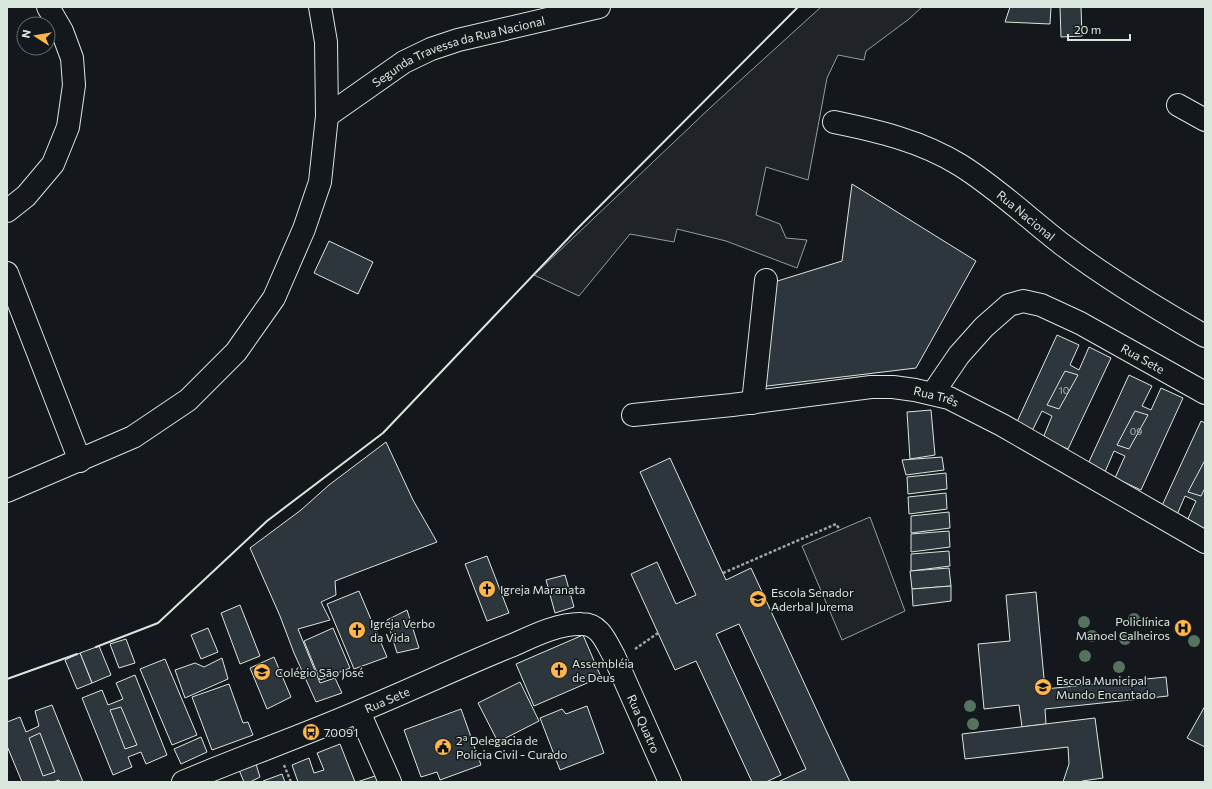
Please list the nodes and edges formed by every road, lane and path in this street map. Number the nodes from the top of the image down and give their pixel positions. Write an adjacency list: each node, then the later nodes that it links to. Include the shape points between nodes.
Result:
1 (48, 7): 8 (street, via 62,31 72,58 74,85 68,127 53,164 26,196)
2 (320, 7): 5 (street, via 326,42)
3 (599, 7): 5 (street, Segunda Travessa da Rua Nacional, via 431,49 404,62)
4 (1178, 105): 6 (street)
5 (327, 116): 16 (street, via 320,182 304,229 274,298 236,352 188,400 133,437)
6 (1205, 120)
7 (834, 122): 11 (street, Rua Nacional, via 878,131 922,146 959,165 1001,194 1062,244 1112,280)
8 (7, 211)
9 (7, 273): 16 (street)
10 (766, 280): 14 (street)
11 (1205, 336)
12 (933, 393): 13 (street, Rua Sete, via 959,355 984,327 1009,305 1023,302 1041,305 1080,323); 14 (street, Rua Três, via 893,387 871,387); 19 (street, Rua Três, via 949,398 1002,425)
13 (1205, 393)
14 (753, 402): 15 (street, Rua Três)
15 (633, 415)
16 (80, 460): 17 (street)
17 (7, 492)
18 (840, 530): 20 (path, via 836,524)
19 (1205, 542)
20 (723, 573)
21 (592, 626): 24 (street, Rua Sete, via 575,624 549,630); 27 (street, Rua Quatro, via 604,638 614,656)
22 (658, 633): 23 (path)
23 (635, 649)
24 (360, 712): 25 (street, Rua Sete); 26 (street)
25 (184, 782)
26 (390, 782)
27 (670, 782)

